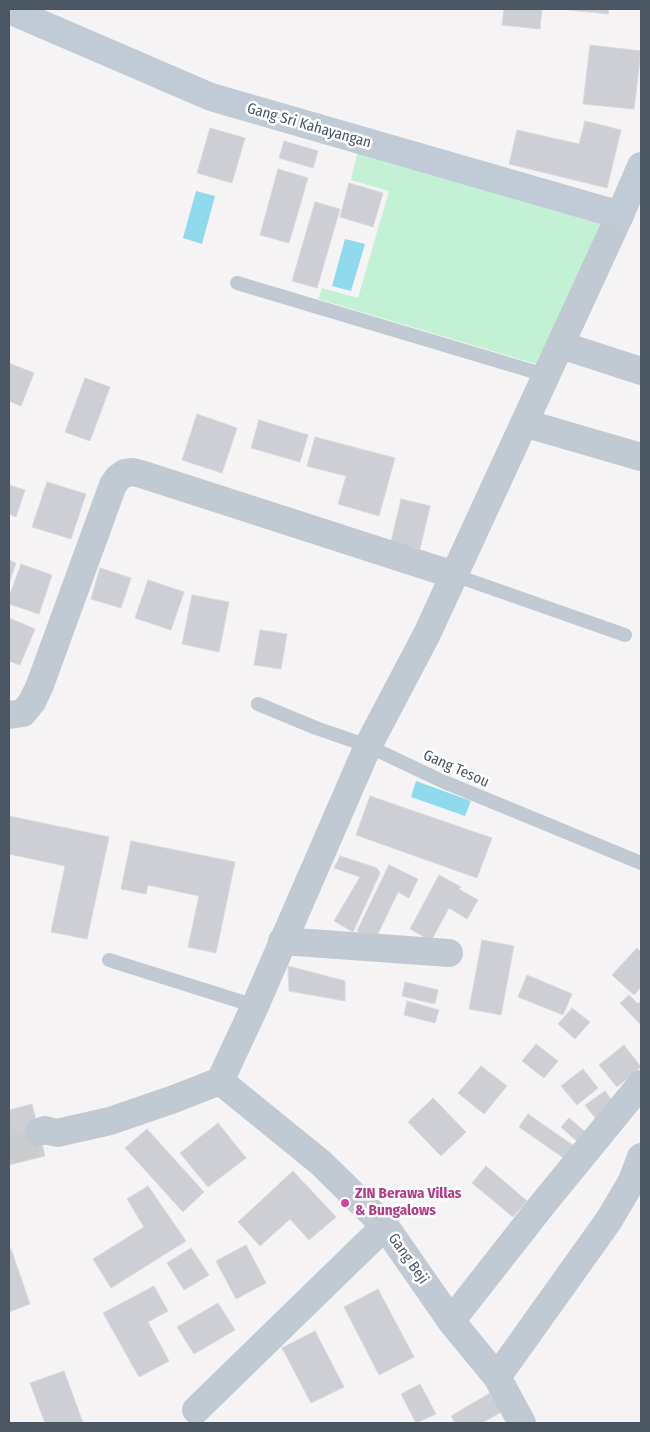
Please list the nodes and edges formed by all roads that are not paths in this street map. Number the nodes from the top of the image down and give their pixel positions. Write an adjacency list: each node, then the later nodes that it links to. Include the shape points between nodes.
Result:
1 (9, 10): 3 (street, Gang Sri Kahayangan, via 210,98)
2 (641, 166): 3 (street)
3 (620, 215): 5 (street)
4 (238, 283): 7 (lane)
5 (561, 345): 6 (street); 7 (street)
6 (641, 370)
7 (546, 375): 8 (street)
8 (524, 423): 9 (street); 10 (street)
9 (641, 457)
10 (454, 575): 11 (lane); 13 (street, via 141,474 125,473 113,485 32,702 23,713); 14 (street)
11 (625, 635)
12 (258, 704): 14 (lane, Gang Tesou)
13 (9, 716)
14 (368, 746): 15 (lane, Gang Tesou, via 442,781); 16 (street)
15 (641, 862)
16 (282, 941): 17 (street); 19 (street)
17 (449, 953)
18 (109, 960): 19 (lane)
19 (255, 1006): 20 (street)
20 (220, 1081): 22 (street, via 110,1120); 24 (street, Gang Beji, via 321,1163)
21 (641, 1084): 25 (street)
22 (46, 1136)
23 (641, 1157): 26 (street, via 632,1181 609,1220)
24 (385, 1226): 25 (street, Gang Beji); 27 (street)
25 (451, 1321): 26 (street, Gang Beji)
26 (497, 1378): 28 (street, Gang Beji)
27 (196, 1410)
28 (522, 1423)

